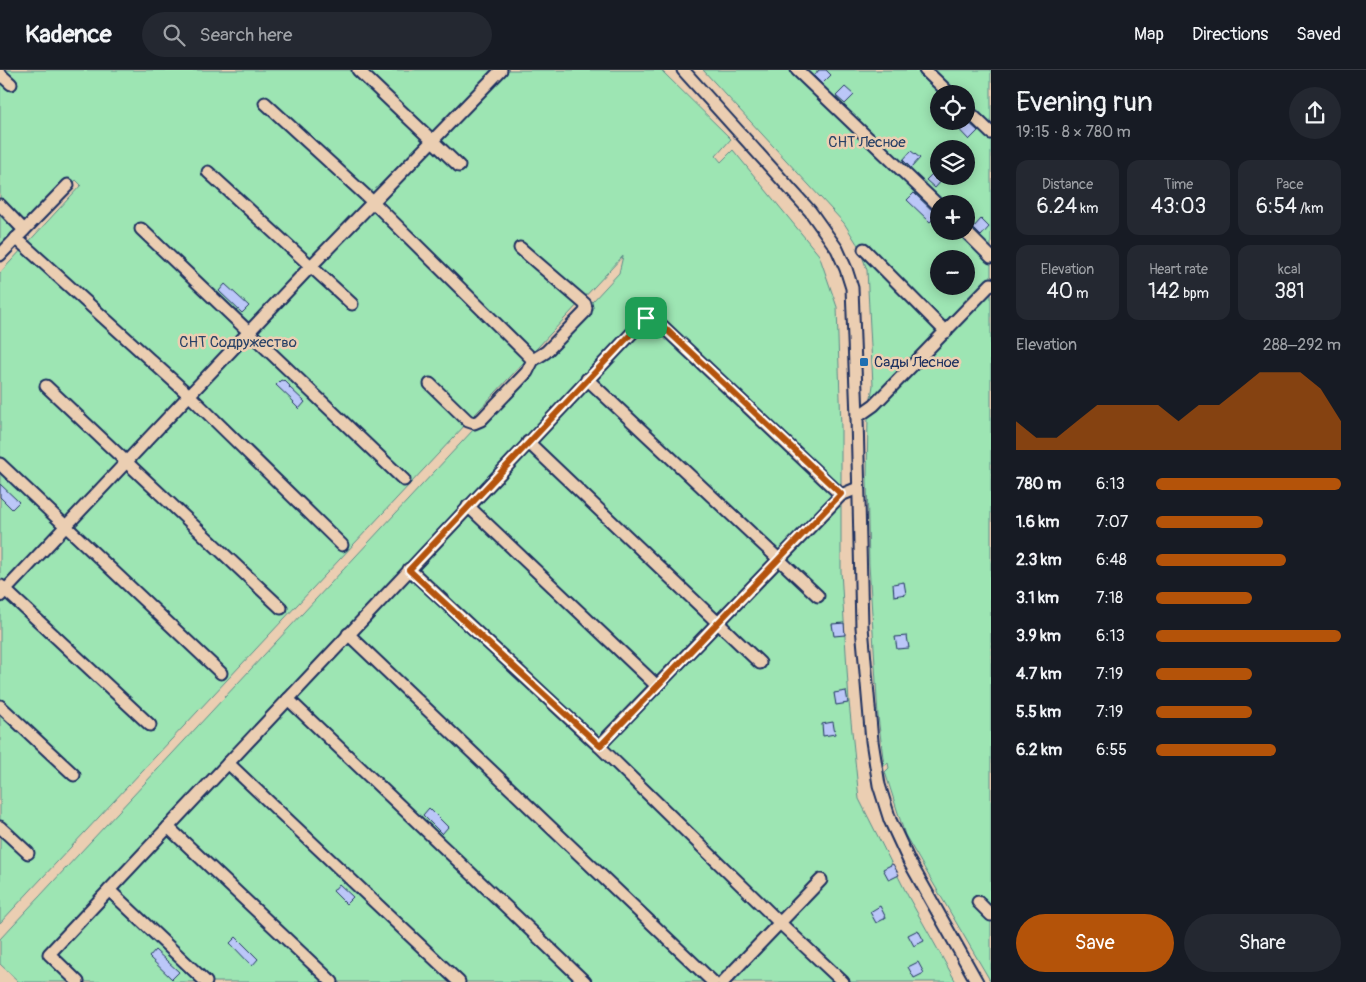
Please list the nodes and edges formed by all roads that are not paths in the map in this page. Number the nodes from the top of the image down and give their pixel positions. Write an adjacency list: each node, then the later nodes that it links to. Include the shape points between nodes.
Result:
1 (358, 70): 12 (street)
2 (683, 70): 36 (street, via 810,211 837,249 852,288)
3 (797, 70): 16 (street)
4 (925, 70): 8 (street)
5 (495, 72): 12 (street)
6 (0, 74): 7 (street)
7 (11, 84)
8 (941, 85)
9 (265, 103): 17 (street)
10 (975, 118): 11 (street)
11 (991, 133)
12 (433, 141): 13 (street); 17 (street)
13 (459, 166)
14 (208, 172): 26 (street)
15 (68, 185): 20 (street)
16 (930, 197)
17 (374, 203): 26 (street); 31 (street)
18 (0, 205): 20 (street)
19 (141, 229): 29 (street)
20 (20, 234): 24 (street); 35 (street)
21 (973, 240): 25 (street)
22 (520, 248): 31 (street, via 586,308 546,352)
23 (864, 249): 30 (street)
24 (0, 255)
25 (991, 257)
26 (311, 266): 28 (street); 29 (street)
27 (991, 284): 30 (street)
28 (352, 304)
29 (250, 332): 35 (street); 40 (street)
30 (946, 332): 36 (street, via 874,405)
31 (533, 360): 33 (street, via 527,372 481,420 474,423)
32 (587, 379): 37 (street); 42 (street, via 646,318 652,316); 46 (street)
33 (430, 384)
34 (46, 386): 38 (street)
35 (190, 396): 38 (street); 45 (street)
36 (857, 417): 41 (street)
37 (528, 442): 43 (street); 51 (street)
38 (126, 462): 44 (street); 50 (street)
39 (0, 464): 44 (street)
40 (404, 480)
41 (858, 488): 42 (street); 78 (street, via 862,628 879,785 909,862)
42 (841, 494): 46 (street)
43 (468, 506): 47 (street); 55 (street)
44 (66, 527): 48 (street); 54 (street)
45 (342, 544)
46 (779, 559): 49 (street); 51 (street)
47 (409, 570): 52 (street); 59 (street)
48 (2, 590): 58 (street)
49 (818, 596)
50 (281, 608)
51 (718, 622): 53 (street); 55 (street)
52 (348, 634): 56 (street); 75 (street)
53 (760, 663)
54 (221, 674)
55 (657, 686): 59 (street)
56 (288, 699): 60 (street); 74 (street)
57 (0, 706): 61 (street)
58 (150, 725)
59 (600, 746): 69 (street)
60 (228, 763): 63 (street); 73 (street)
61 (74, 776)
62 (0, 827): 64 (street)
63 (168, 827): 66 (street); 72 (street)
64 (28, 853)
65 (821, 880): 69 (street)
66 (109, 890): 70 (street, via 49,954); 71 (street)
67 (978, 902): 68 (street)
68 (991, 915)
69 (780, 922): 76 (street); 77 (street)
70 (78, 982)
71 (206, 982)
72 (332, 982)
73 (459, 982)
74 (585, 982)
75 (713, 982)
76 (723, 982)
77 (843, 982)
78 (977, 982)

